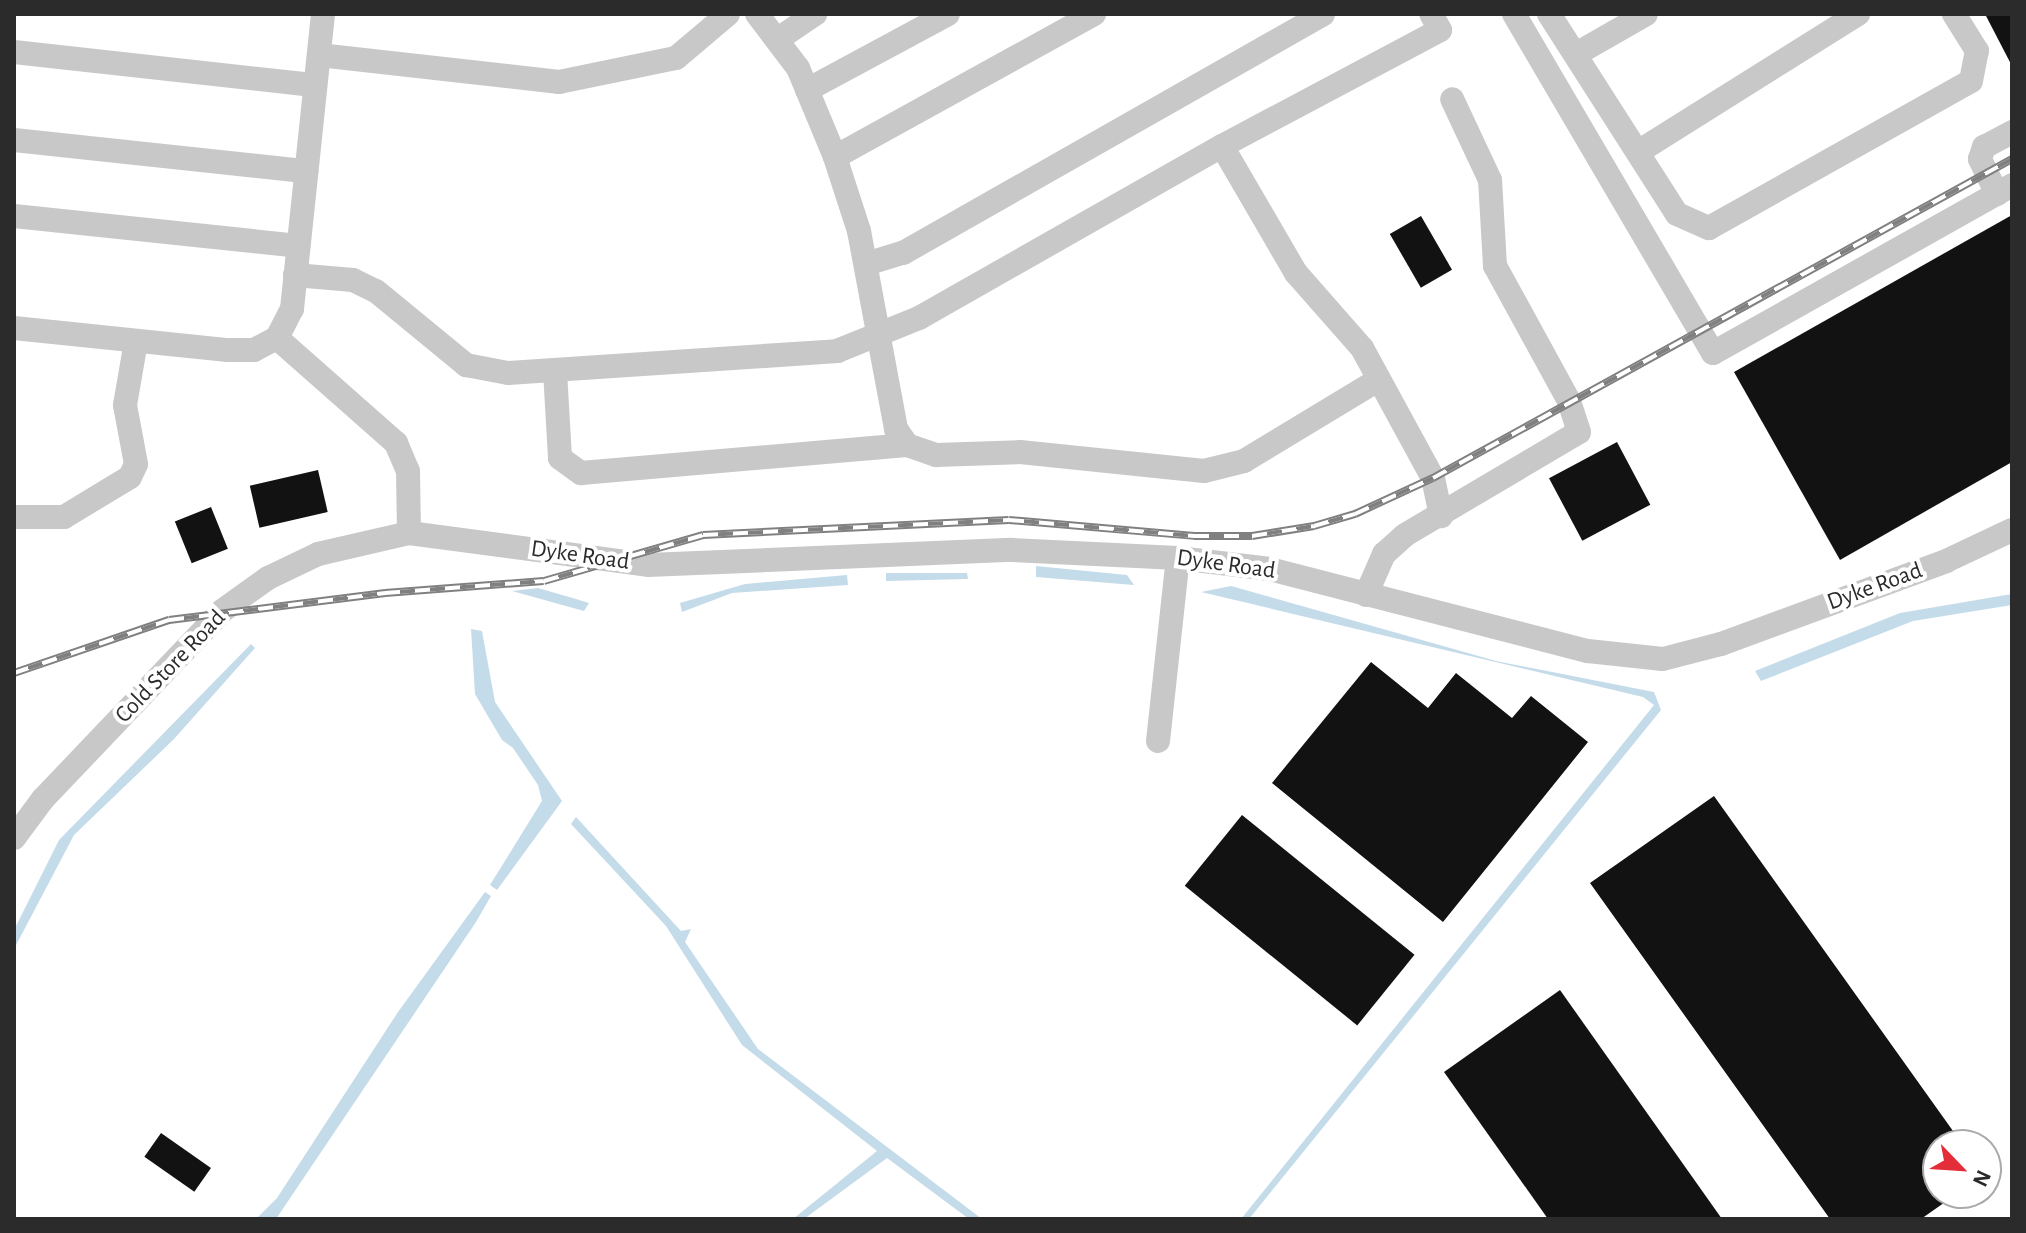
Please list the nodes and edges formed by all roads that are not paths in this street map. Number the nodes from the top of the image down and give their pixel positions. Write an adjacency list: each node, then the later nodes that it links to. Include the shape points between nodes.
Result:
1 (323, 14): 17 (street)
2 (728, 14): 17 (street, via 676,58 559,82)
3 (757, 14): 14 (street)
4 (815, 14): 14 (street)
5 (948, 14): 19 (street)
6 (1094, 14): 25 (street)
7 (1323, 14): 30 (street, via 903,253)
8 (1431, 14): 23 (street, via 1440,30)
9 (1514, 14): 27 (street, via 1713,353)
10 (1549, 14): 16 (street)
11 (1646, 14): 16 (street)
12 (1858, 14): 24 (street)
13 (1954, 14): 24 (street, via 1977,51 1971,81 1709,228 1677,214)
14 (778, 39): 19 (street)
15 (14, 52): 18 (street)
16 (1578, 53): 24 (street)
17 (319, 55): 18 (street)
18 (315, 85): 26 (street)
19 (807, 90): 25 (street)
20 (1452, 99): 39 (street, via 1490,180 1495,266 1580,425 1575,437)
21 (2012, 132): 27 (street, via 1984,147 1980,159)
22 (14, 140): 26 (street)
23 (1222, 146): 33 (street); 37 (street, via 1296,273 1362,348)
24 (1638, 152)
25 (835, 157): 30 (street)
26 (306, 171): 29 (street)
27 (2005, 190)
28 (14, 216): 29 (street)
29 (298, 246): 31 (street)
30 (866, 264): 33 (street)
31 (295, 275): 34 (street, via 292,309); 36 (street, via 353,280 376,291 466,365 508,373)
32 (14, 328): 35 (street)
33 (880, 337): 36 (street, via 837,351); 38 (street, via 896,429)
34 (277, 338): 35 (street, via 254,350); 42 (street, via 396,443 408,471)
35 (136, 341): 40 (street, via 125,405 136,464 130,477 64,517)
36 (555, 371): 38 (street, via 560,458 581,473 856,454)
37 (1378, 380): 38 (street, via 1244,461 1204,471 1020,452 936,455); 39 (street, via 1433,478)
38 (907, 445)
39 (1441, 516): 44 (street, via 1405,535 1384,554)
40 (14, 517)
41 (2012, 530): 44 (street, Dyke Road, via 1946,561 1663,659 1588,651)
42 (409, 533): 43 (street, Dyke Road, via 648,565 1037,549); 46 (street, Cold Store Road, via 318,554 268,578 222,611 43,799)
43 (1178, 558): 44 (street, Dyke Road, via 1270,569); 45 (street)
44 (1366, 595)
45 (1158, 741)
46 (14, 838)

